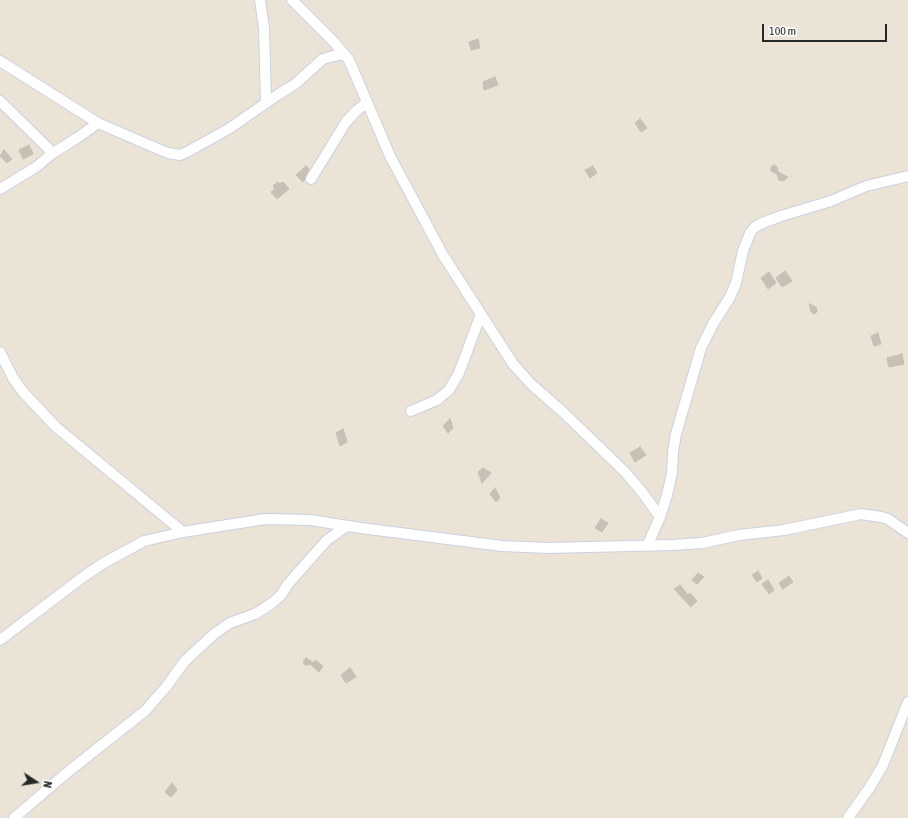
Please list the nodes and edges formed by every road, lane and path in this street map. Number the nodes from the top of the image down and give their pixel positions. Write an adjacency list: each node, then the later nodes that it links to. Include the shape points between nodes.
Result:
1 (260, 0): 6 (street, via 264,28)
2 (292, 0): 3 (street)
3 (344, 54): 6 (street, via 323,59 295,84); 7 (street)
4 (0, 61): 8 (street)
5 (0, 101): 9 (street)
6 (266, 103): 8 (street, via 230,128 180,155 168,153)
7 (367, 103): 11 (street, via 346,122); 13 (street, via 390,156 443,255)
8 (98, 123): 9 (street)
9 (53, 153): 12 (street, via 36,167)
10 (908, 176): 16 (street, via 866,186 831,201 781,216 760,224 750,233 730,297 701,348 676,434 672,473)
11 (311, 179)
12 (0, 189)
13 (481, 314): 15 (street, via 459,372 449,390 437,400); 16 (street, via 522,375 625,472)
14 (0, 352): 18 (street, via 13,378 56,427)
15 (411, 411)
16 (660, 517): 20 (street)
17 (347, 526): 18 (street, via 310,520 266,519); 20 (street, via 502,546 548,548); 23 (street, via 327,540 272,604 257,613 230,623 214,634 185,661 145,711)
18 (183, 532): 21 (street, via 144,542 102,564)
19 (908, 533): 20 (street, via 888,519 861,514 702,543)
20 (648, 544)
21 (0, 640)
22 (908, 702): 24 (street, via 883,764)
23 (14, 818)
24 (848, 818)

